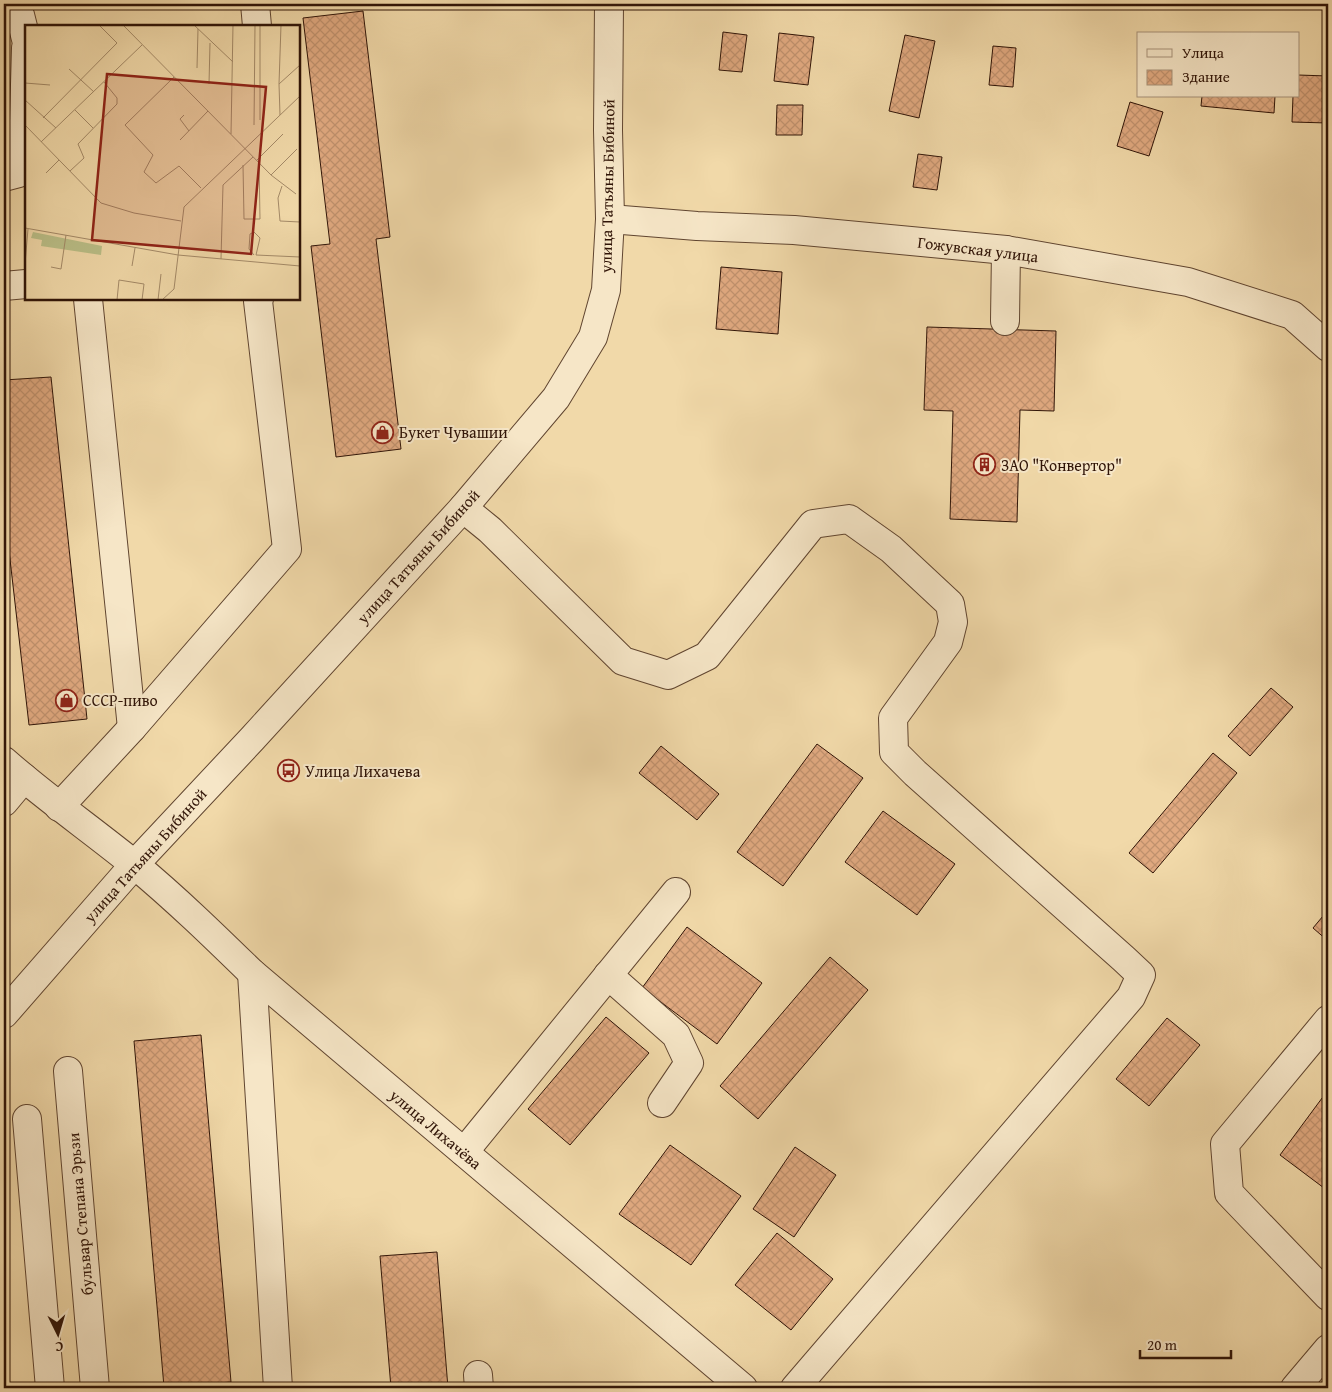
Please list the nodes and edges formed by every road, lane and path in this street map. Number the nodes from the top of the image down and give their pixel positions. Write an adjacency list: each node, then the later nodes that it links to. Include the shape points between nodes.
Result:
1 (10, 4): 5 (street, via 20,15)
2 (255, 4): 4 (street)
3 (609, 4): 8 (street, улица Татьяны Бибиной)
4 (257, 25)
5 (25, 34)
6 (25, 85): 7 (street, via 23,158 19,173)
7 (4, 177)
8 (610, 219): 9 (street, Гожувская улица, via 794,230); 16 (street, улица Татьяны Бибиной, via 606,290 593,337 556,398)
9 (1006, 250): 14 (street); 15 (street, Гожувская улица, via 1188,282 1292,315)
10 (25, 284): 11 (street)
11 (4, 286)
12 (88, 300): 17 (street)
13 (258, 300): 17 (street, via 287,549)
14 (1005, 321)
15 (1328, 347)
16 (463, 508): 21 (street, улица Татьяны Бибиной); 37 (street, via 490,530 623,661 668,675 706,656 813,524 849,519 891,549 950,604 953,622 948,642 893,718 894,752 1141,975 1131,996)
17 (132, 728): 20 (street)
18 (10, 761): 19 (street); 20 (street, улица Лихачёва)
19 (4, 802)
20 (59, 807): 21 (street, улица Лихачёва)
21 (134, 865): 23 (street, улица Лихачёва, via 198,919); 25 (street, улица Татьяны Бибиной)
22 (676, 892): 24 (street)
23 (252, 973): 30 (street, улица Лихачёва); 35 (street)
24 (608, 975): 28 (street, via 676,1035 689,1063); 30 (street)
25 (4, 1014)
26 (1328, 1020): 31 (street, via 1225,1144 1229,1193)
27 (68, 1070): 34 (street, бульвар Степана Эрьзи)
28 (662, 1103)
29 (27, 1119): 33 (street)
30 (464, 1152): 36 (street, улица Лихачёва)
31 (1328, 1296)
32 (1328, 1349): 38 (street)
33 (50, 1388)
34 (95, 1388)
35 (278, 1388)
36 (743, 1388)
37 (795, 1388)
38 (1295, 1388)

